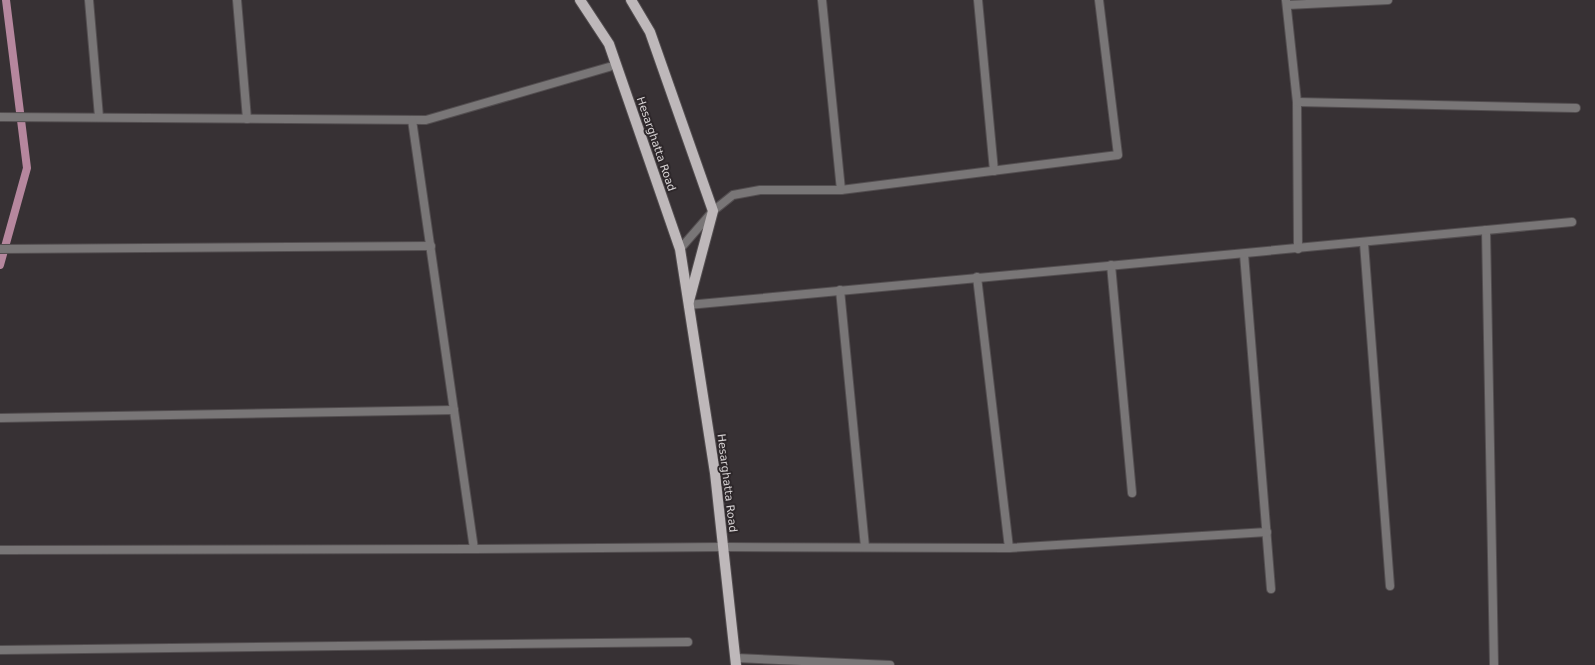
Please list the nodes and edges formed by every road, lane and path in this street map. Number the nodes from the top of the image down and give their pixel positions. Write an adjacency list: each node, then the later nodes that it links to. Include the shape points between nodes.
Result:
1 (89, 0): 14 (street)
2 (237, 0): 15 (street)
3 (580, 0): 25 (main road, Hesarghatta Road, via 609,44)
4 (631, 0): 19 (main road, via 650,32)
5 (822, 0): 18 (street)
6 (978, 0): 17 (street)
7 (1098, 0): 17 (street, via 1118,155)
8 (1388, 0): 9 (street)
9 (1287, 3): 11 (street)
10 (609, 67): 16 (street, via 426,120)
11 (1297, 102): 12 (street); 26 (street)
12 (1576, 108)
13 (0, 117): 14 (street)
14 (99, 117): 15 (street)
15 (247, 119): 16 (street)
16 (412, 120): 23 (street)
17 (994, 171): 18 (street)
18 (841, 190): 19 (street, via 760,190 733,195)
19 (713, 211): 25 (street); 31 (main road, Hesarghatta Road)
20 (1572, 222): 21 (street)
21 (1486, 230): 22 (street); 47 (street)
22 (1364, 243): 26 (street); 41 (street)
23 (431, 246): 24 (street); 32 (street)
24 (0, 249)
25 (680, 249): 31 (main road, Hesarghatta Road)
26 (1298, 249): 27 (street)
27 (1244, 254): 28 (street); 35 (street)
28 (1111, 265): 29 (street); 34 (street)
29 (977, 277): 30 (street); 38 (street)
30 (840, 290): 31 (street); 37 (street)
31 (688, 305): 36 (main road, Hesarghatta Road, via 715,473)
32 (454, 410): 33 (street); 39 (street)
33 (0, 418)
34 (1132, 494)
35 (1267, 532): 38 (street); 42 (street)
36 (723, 546): 37 (street); 39 (street); 45 (main road, Hesarghatta Road)
37 (865, 548): 38 (street)
38 (1009, 548)
39 (474, 549): 40 (street)
40 (0, 550)
41 (1390, 586)
42 (1272, 589)
43 (688, 642): 44 (street)
44 (0, 650)
45 (736, 662): 46 (street)
46 (890, 665)
47 (1494, 665)

